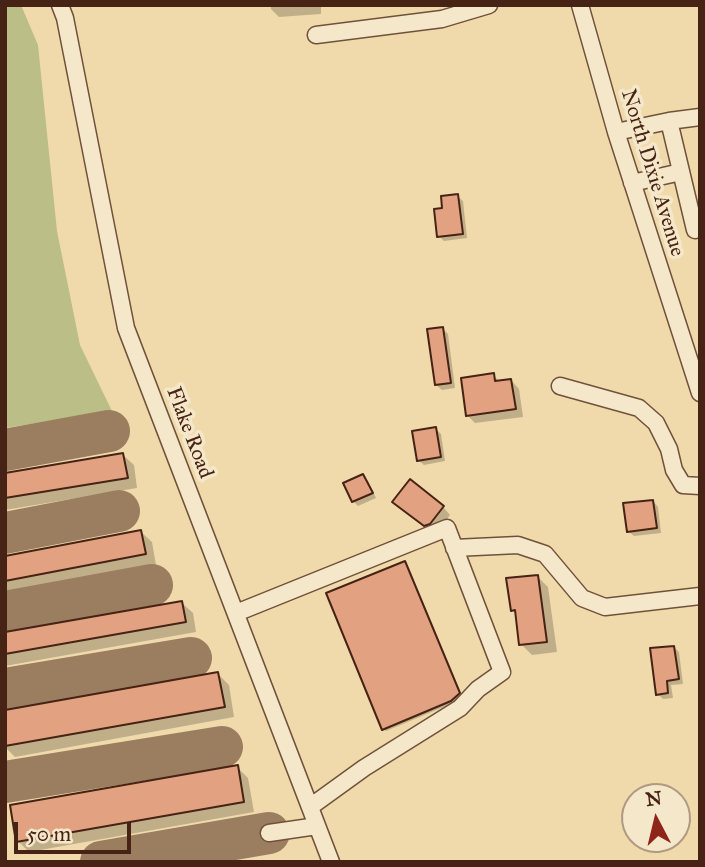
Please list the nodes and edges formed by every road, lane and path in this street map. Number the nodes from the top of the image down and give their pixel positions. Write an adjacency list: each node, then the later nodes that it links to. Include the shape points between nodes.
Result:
1 (60, 5): 16 (street, Flake Road, via 126,328)
2 (489, 5): 4 (street, via 442,19)
3 (580, 5): 7 (street, North Dixie Avenue)
4 (316, 34)
5 (700, 117): 6 (street)
6 (669, 121): 7 (street); 8 (street)
7 (616, 132): 9 (street, North Dixie Avenue)
8 (681, 172): 9 (street); 10 (street)
9 (632, 183): 12 (street, North Dixie Avenue)
10 (695, 230)
11 (560, 386): 13 (street, via 639,408 656,423 683,485)
12 (700, 393)
13 (700, 486)
14 (454, 548): 15 (street, via 518,545 545,554 582,598 605,607); 16 (street, via 447,528); 17 (street, via 502,672 460,708)
15 (700, 596)
16 (236, 613): 17 (street, Flake Road)
17 (310, 807): 18 (street, Flake Road)
18 (317, 827): 19 (street); 20 (street, Flake Road)
19 (269, 833)
20 (331, 862)

